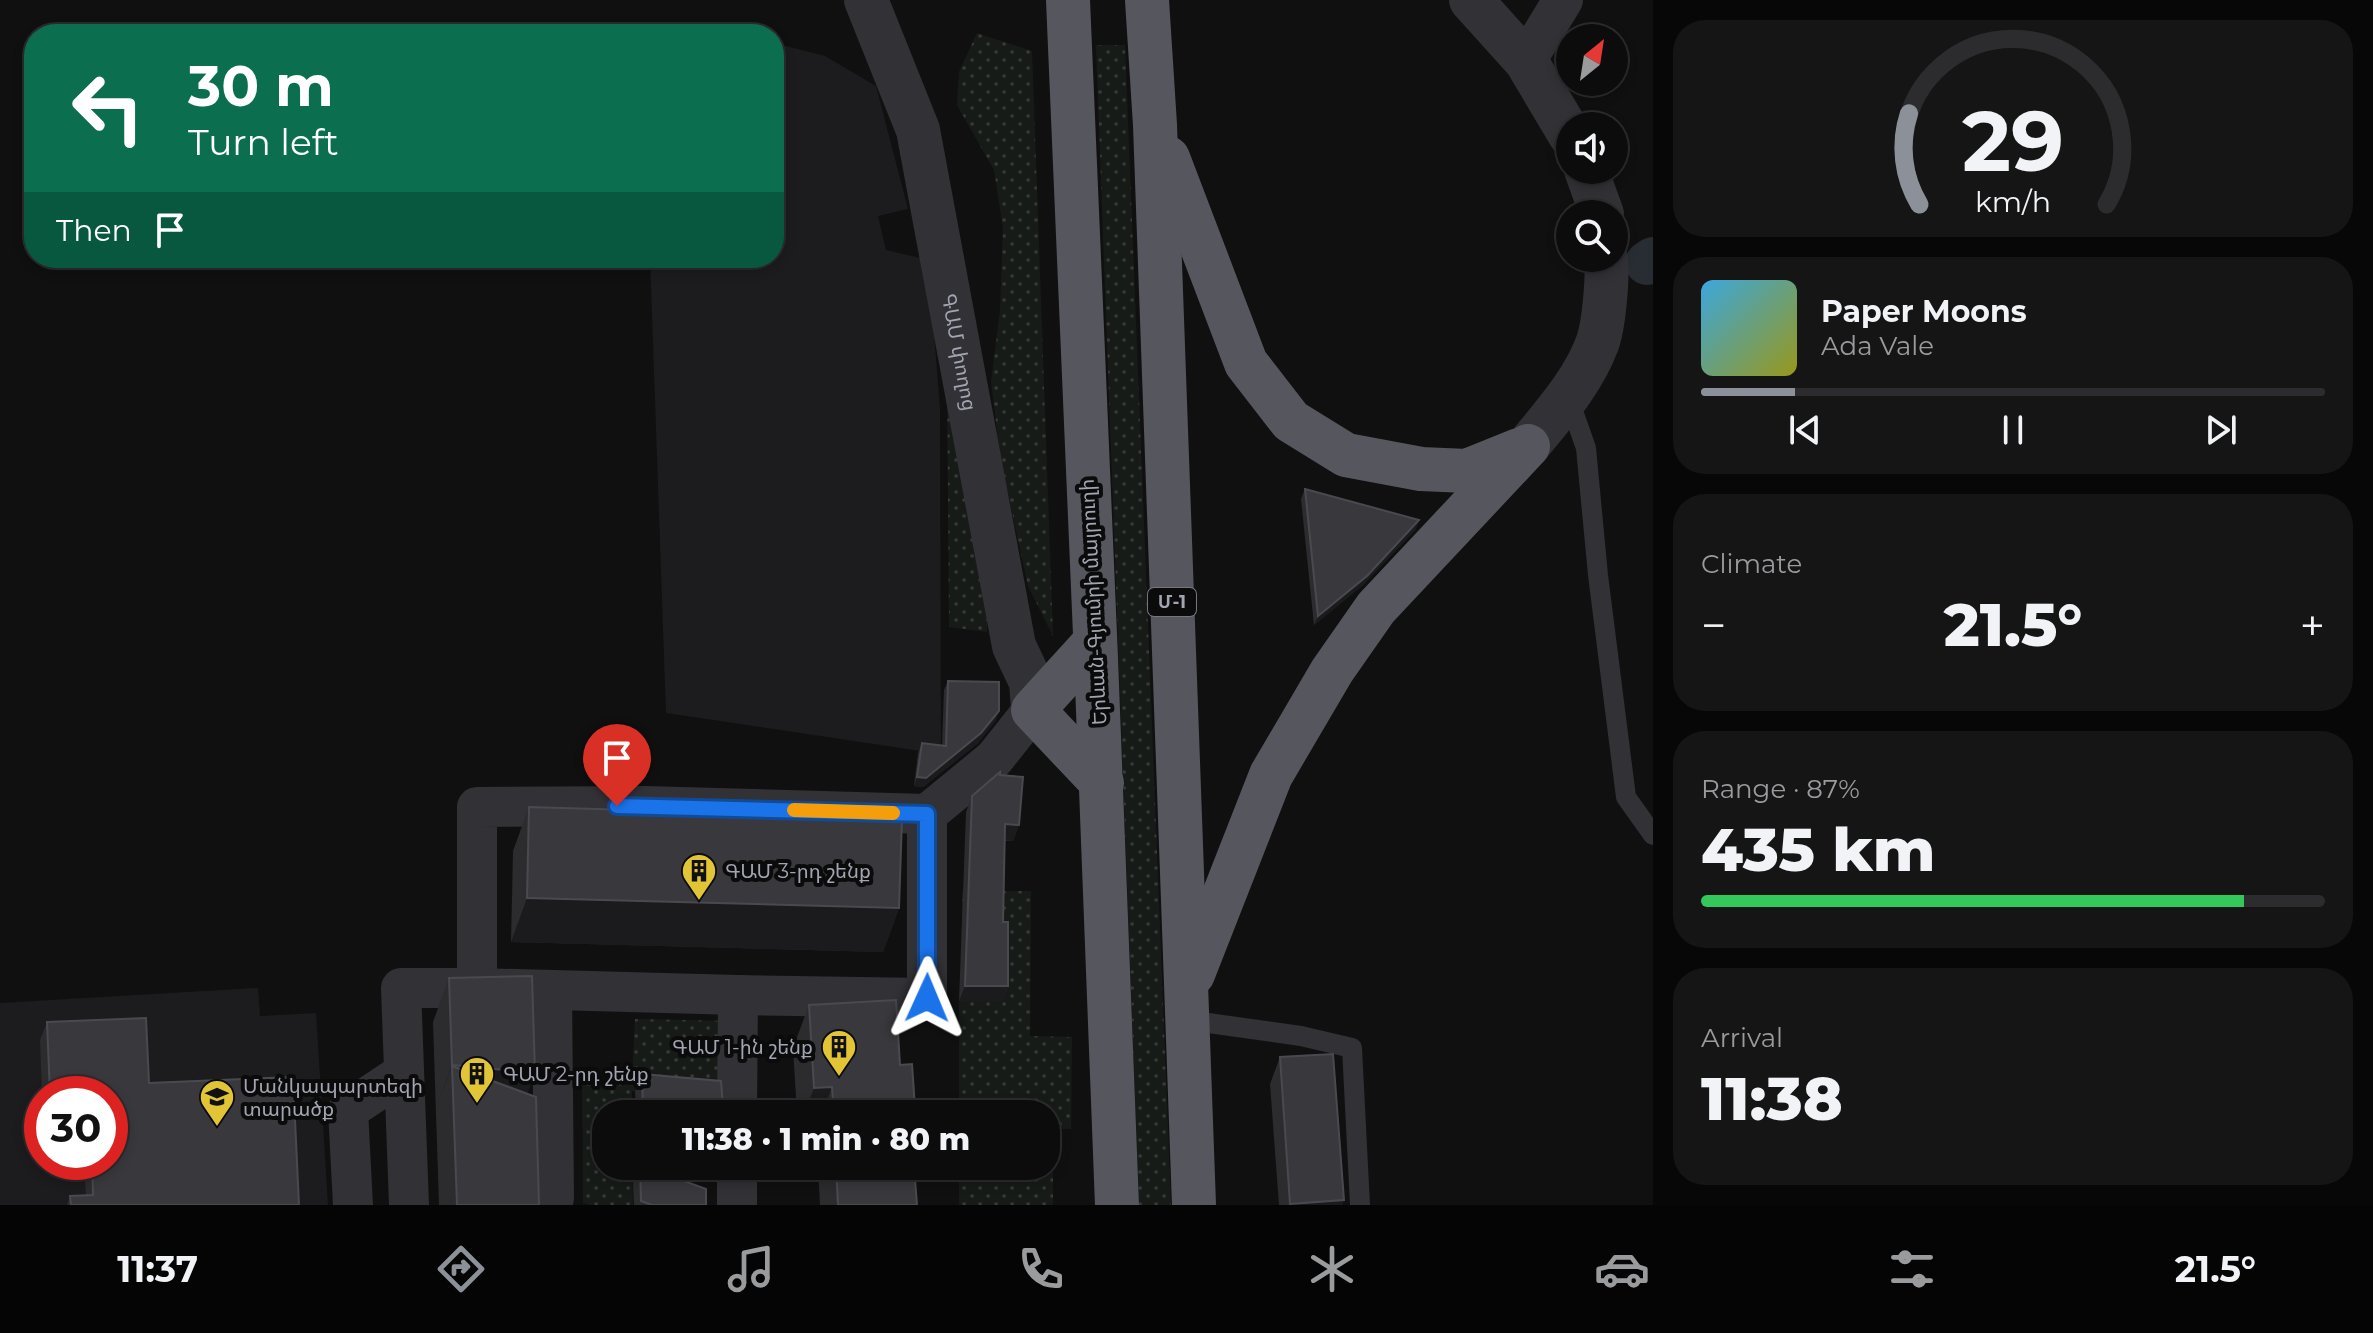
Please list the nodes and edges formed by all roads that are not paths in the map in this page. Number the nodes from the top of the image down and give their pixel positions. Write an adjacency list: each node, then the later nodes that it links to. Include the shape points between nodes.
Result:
1 (866, 0): 13 (street, ԳԱՄ փողոց, via 918,130 1014,646 1031,682)
2 (1068, 0): 12 (highway, Երևան-Գյումրի մայրուղի)
3 (1147, 0): 8 (highway, Մ-1)
4 (1471, 0): 6 (street)
5 (1563, 0): 6 (street)
6 (1526, 61): 7 (street)
7 (1556, 112)
8 (1155, 125): 11 (highway, via 1246,363 1291,421 1346,455 1421,469 1467,471); 20 (highway, Մ-1)
9 (1608, 272): 10 (street, via 1598,343)
10 (1568, 397): 11 (street); 16 (lane, via 1586,448 1626,797)
11 (1528, 446): 20 (highway, via 1376,608 1332,671 1271,775)
12 (1094, 643): 13 (highway); 14 (highway, Երևան-Գյումրի մայրուղի)
13 (1033, 710): 14 (highway); 15 (street, via 994,759)
14 (1102, 783): 28 (highway, Երևան-Գյումրի մայրուղի)
15 (927, 814): 17 (street, via 477,807); 19 (street, via 927,998)
16 (1653, 835)
17 (477, 988): 18 (street); 21 (street, via 401,988)
18 (552, 991): 19 (street); 24 (street)
19 (738, 995): 22 (street)
20 (1186, 1007): 29 (highway, Մ-1); 30 (lane, via 1352,1048)
21 (402, 1074): 25 (street, via 348,1110); 26 (street)
22 (737, 1100)
23 (737, 1180): 27 (street)
24 (554, 1198)
25 (353, 1205)
26 (409, 1205)
27 (737, 1205)
28 (1117, 1205)
29 (1194, 1205)
30 (1360, 1205)

